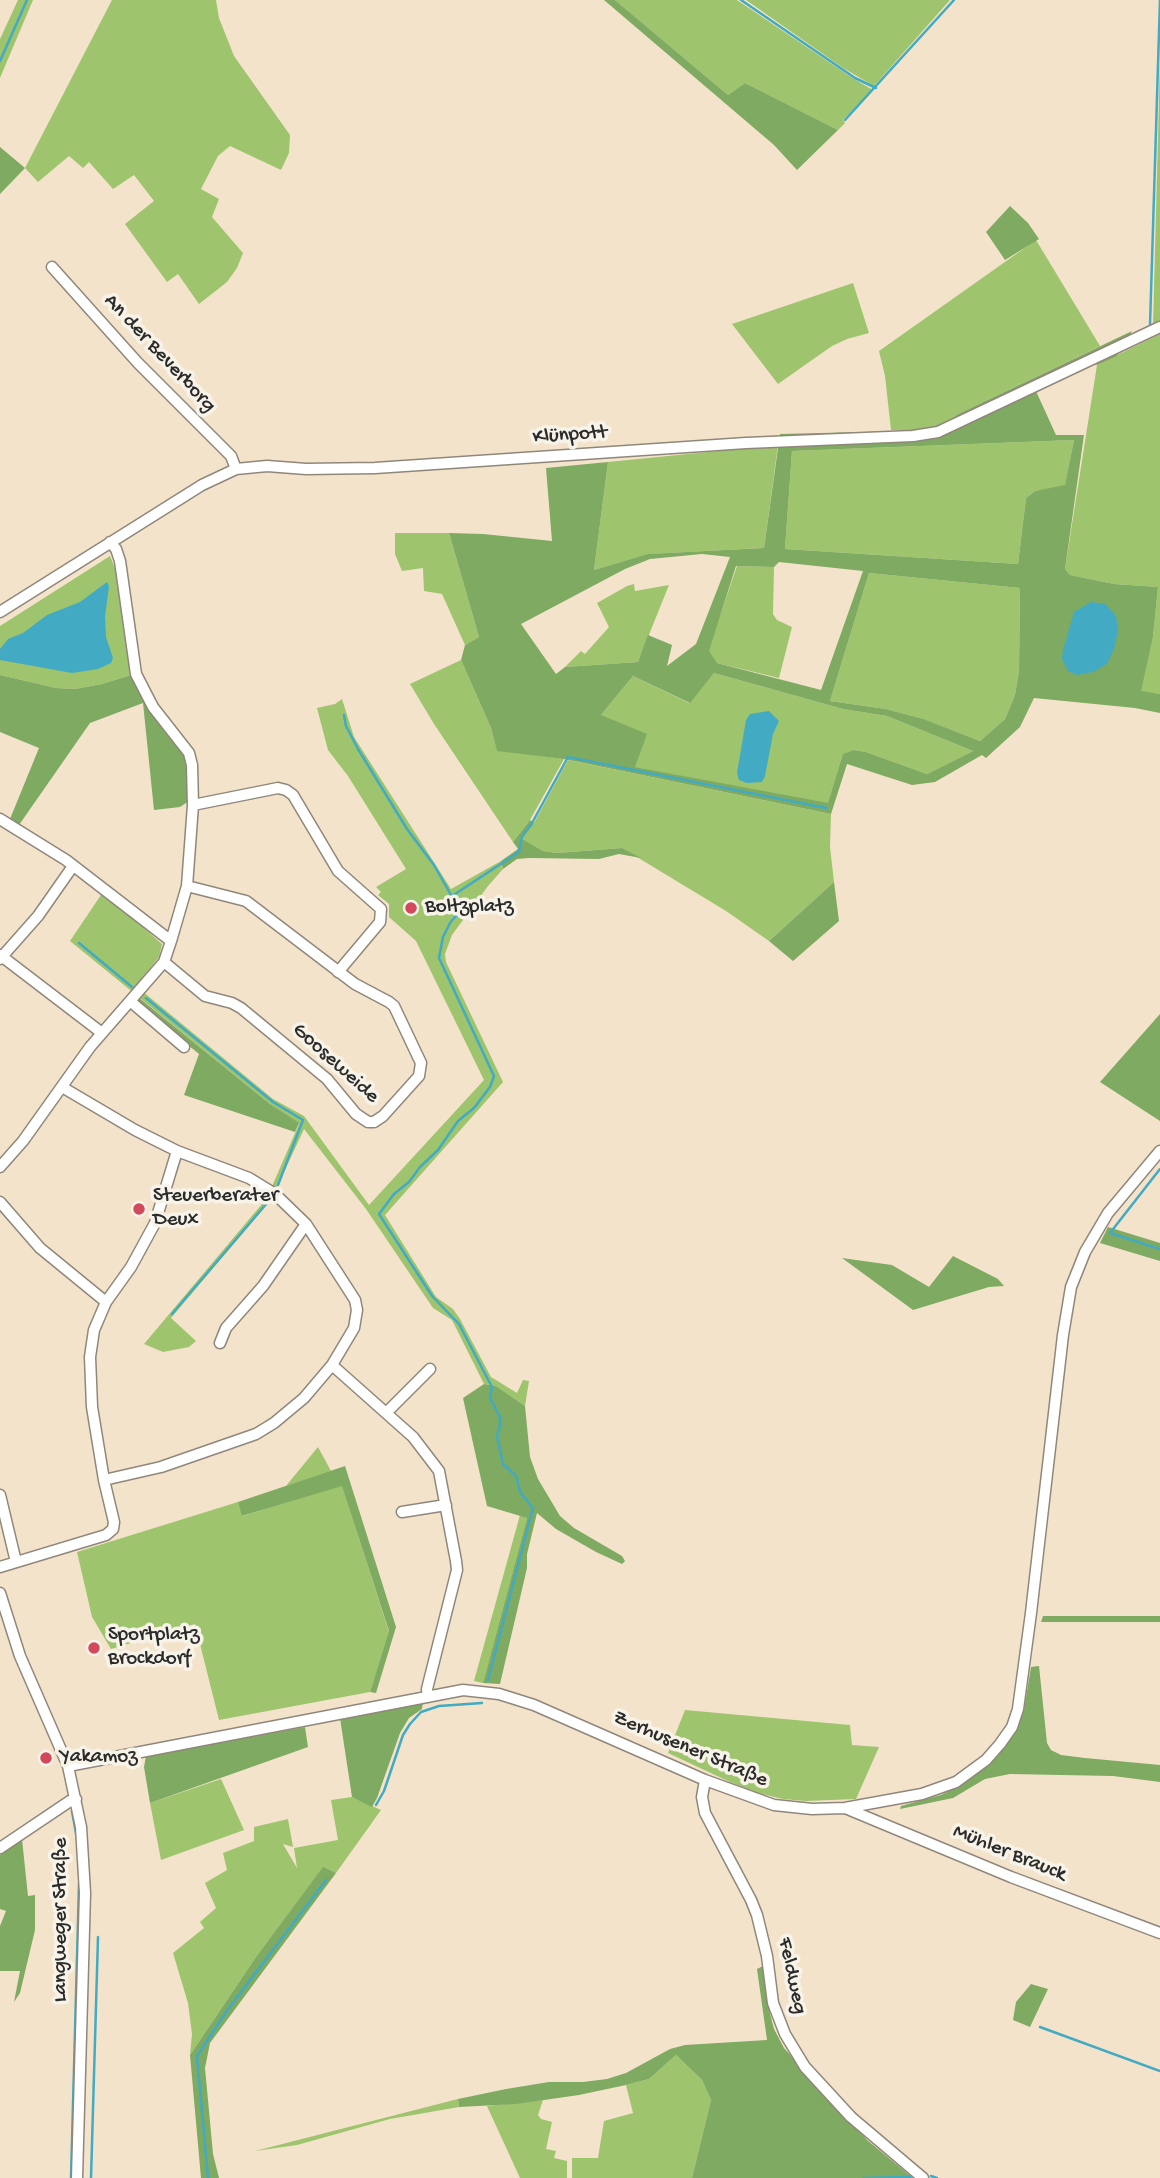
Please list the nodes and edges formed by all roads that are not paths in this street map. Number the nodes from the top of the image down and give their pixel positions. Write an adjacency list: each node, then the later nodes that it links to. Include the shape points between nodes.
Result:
1 (52, 267): 3 (street, An der Beverborg, via 138,363 231,456)
2 (1160, 327): 3 (street, Klünpott, via 938,432 913,436 341,470)
3 (236, 469): 4 (street, Klünpott)
4 (110, 542): 5 (street, Klünpott); 6 (street, via 120,561 136,674 153,707 189,753)
5 (0, 612)
6 (193, 805): 9 (street); 13 (street, via 278,788 293,795 338,871 381,909 380,922)
7 (0, 819): 8 (street)
8 (73, 866): 10 (street); 11 (street, via 38,916)
9 (187, 886): 10 (street); 13 (street, Gooseweide, via 246,901)
10 (171, 942): 12 (street)
11 (1, 957): 15 (street)
12 (164, 962): 13 (street, Gooseweide, via 205,996 241,1008 327,1079 362,1119 374,1122 419,1076 421,1063 394,1006); 14 (street)
13 (338, 972)
14 (130, 1001): 15 (street); 16 (street)
15 (102, 1033): 17 (street)
16 (184, 1047)
17 (62, 1087): 18 (street); 20 (street)
18 (177, 1151): 22 (street, via 249,1178 275,1194); 23 (street, via 155,1223)
19 (1160, 1151): 39 (street, Zerhusener Straße, via 1108,1213 1085,1252 1072,1287 1024,1671 1012,1727 986,1760 956,1782 922,1794)
20 (0, 1167)
21 (0, 1202): 23 (street, via 40,1248)
22 (306, 1224): 24 (street, via 263,1286 226,1328); 25 (street, via 357,1310 354,1328)
23 (106, 1302): 28 (street, via 94,1330 90,1380)
24 (220, 1343)
25 (332, 1365): 27 (street); 28 (street, via 304,1398 256,1434 162,1467)
26 (430, 1369): 27 (street)
27 (386, 1413): 30 (street, via 413,1437 439,1471)
28 (104, 1480): 32 (street, via 113,1529)
29 (0, 1495): 32 (street)
30 (446, 1504): 31 (street); 35 (street, via 457,1570)
31 (402, 1512)
32 (16, 1562): 33 (street)
33 (0, 1567)
34 (0, 1593): 36 (street, Langweger Straße, via 20,1656)
35 (428, 1697): 36 (street, Zerhusener Straße); 37 (street, Zerhusener Straße, via 463,1690 499,1694)
36 (68, 1766): 38 (street, Langweger Straße)
37 (705, 1780): 39 (street, Zerhusener Straße, via 775,1805); 43 (street, Feldweg, via 705,1813 754,1908 773,2003 785,2034 806,2067 851,2117)
38 (76, 1799): 40 (street); 42 (street, Langweger Straße, via 85,1865)
39 (845, 1808): 41 (street, Mühler Brauck)
40 (0, 1848)
41 (1160, 1933)
42 (77, 2178)
43 (923, 2178)

